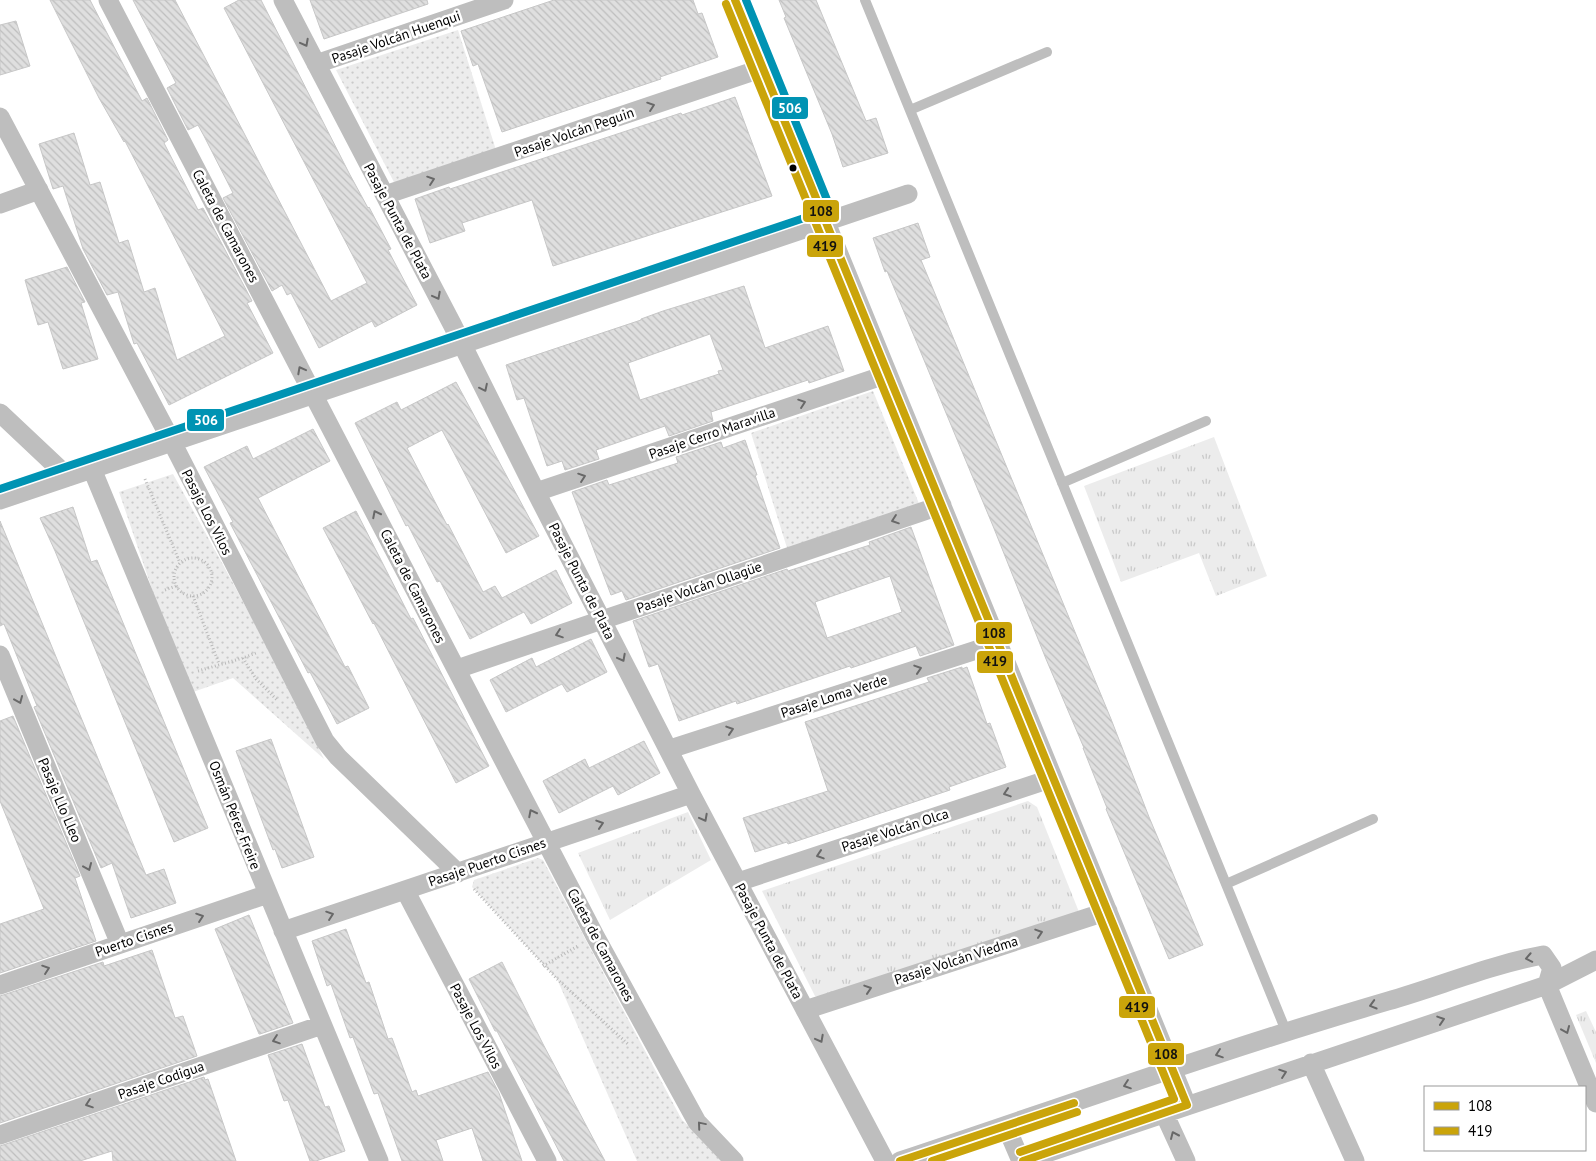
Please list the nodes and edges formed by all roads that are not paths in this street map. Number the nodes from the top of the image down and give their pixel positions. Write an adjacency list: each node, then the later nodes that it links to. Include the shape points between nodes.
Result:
1 (108, 0): 18 (street, Caleta de Camarones, one-way to 1)
2 (283, 0): 7 (street, Pasaje Punta de Plata, one-way to 7)
3 (504, 0): 7 (street, Pasaje Volcán Huenqui)
4 (735, 0): 8 (street)
5 (865, 0): 9 (lane)
6 (1047, 52): 9 (lane)
7 (316, 64): 13 (street, Pasaje Punta de Plata)
8 (763, 68): 13 (street, Pasaje Volcán Peguin, one-way to 8); 15 (street)
9 (910, 110): 24 (lane)
10 (0, 117): 11 (street, Pasaje Los Vilos)
11 (39, 190): 14 (street); 21 (street, Pasaje Los Vilos)
12 (908, 194): 15 (street)
13 (385, 195): 16 (street, Pasaje Punta de Plata, one-way to 16)
14 (0, 204)
15 (825, 222): 16 (street); 17 (street)
16 (463, 344): 18 (street); 25 (street, Pasaje Punta de Plata, one-way to 25)
17 (888, 374): 25 (street, Pasaje Cerro Maravilla, one-way to 17); 27 (street)
18 (314, 395): 21 (street); 31 (street, Caleta de Camarones, one-way to 18)
19 (0, 413): 23 (street)
20 (1206, 421): 24 (lane)
21 (172, 442): 22 (street); 37 (street, Pasaje Los Vilos, via 325,741)
22 (92, 470): 23 (street); 41 (street, Osmán Pérez Freire)
23 (68, 477): 26 (street)
24 (1062, 483): 39 (lane)
25 (536, 492): 28 (street, Pasaje Punta de Plata)
26 (0, 500)
27 (942, 505): 28 (street, Pasaje Volcán Ollagüe, one-way to 28); 29 (street)
28 (602, 620): 31 (street, Pasaje Volcán Ollagüe, one-way to 31); 32 (street, Pasaje Punta de Plata, one-way to 32)
29 (998, 643): 32 (street, Pasaje Loma Verde, one-way to 29); 33 (street)
30 (0, 655): 44 (street, Pasaje Llo Lleo, one-way to 44)
31 (457, 669): 36 (street, Caleta de Camarones, one-way to 31)
32 (670, 749): 34 (street, Pasaje Punta de Plata)
33 (1053, 778): 38 (street, Pasaje Volcán Olca, one-way to 38); 42 (street)
34 (691, 794): 36 (street, Pasaje Puerto Cisnes, one-way to 34); 38 (street, Pasaje Punta de Plata, one-way to 38)
35 (1373, 819): 39 (lane)
36 (546, 842): 37 (street, Pasaje Puerto Cisnes); 60 (street, Caleta de Camarones, one-way to 36, via 696,1122)
37 (458, 873): 40 (street, Pasaje Puerto Cisnes)
38 (738, 882): 48 (street, Pasaje Punta de Plata)
39 (1226, 884): 50 (lane)
40 (405, 890): 43 (street, Pasaje Puerto Cisnes, one-way to 40); 59 (street, Pasaje Los Vilos)
41 (268, 894): 43 (street, Osmán Pérez Freire); 44 (street, Puerto Cisnes, one-way to 41)
42 (1108, 911): 48 (street, Pasaje Volcán Viedma, one-way to 42); 52 (street)
43 (283, 931): 49 (street, Osmán Pérez Freire)
44 (120, 944): 46 (street, Puerto Cisnes, one-way to 44)
45 (1596, 960): 47 (street)
46 (0, 985)
47 (1547, 985): 50 (street, one-way to 50, via 1552,968 1543,955 1516,960); 51 (street, one-way to 47); 53 (street, one-way to 53)
48 (805, 1010): 61 (street, Pasaje Punta de Plata, one-way to 61)
49 (322, 1025): 57 (street, Pasaje Codigua, one-way to 57); 58 (street, Osmán Pérez Freire)
50 (1286, 1031): 52 (street, one-way to 52)
51 (1311, 1063): 54 (street, one-way to 51); 65 (street)
52 (1173, 1070): 54 (street); 56 (street, one-way to 56)
53 (1596, 1103)
54 (1187, 1105): 55 (street)
55 (1164, 1113): 63 (street); 64 (street, one-way to 55)
56 (1006, 1126): 62 (street); 63 (street)
57 (0, 1135)
58 (372, 1159)
59 (547, 1161)
60 (734, 1161)
61 (885, 1161)
62 (900, 1161)
63 (1022, 1161)
64 (1186, 1161)
65 (1355, 1161)

